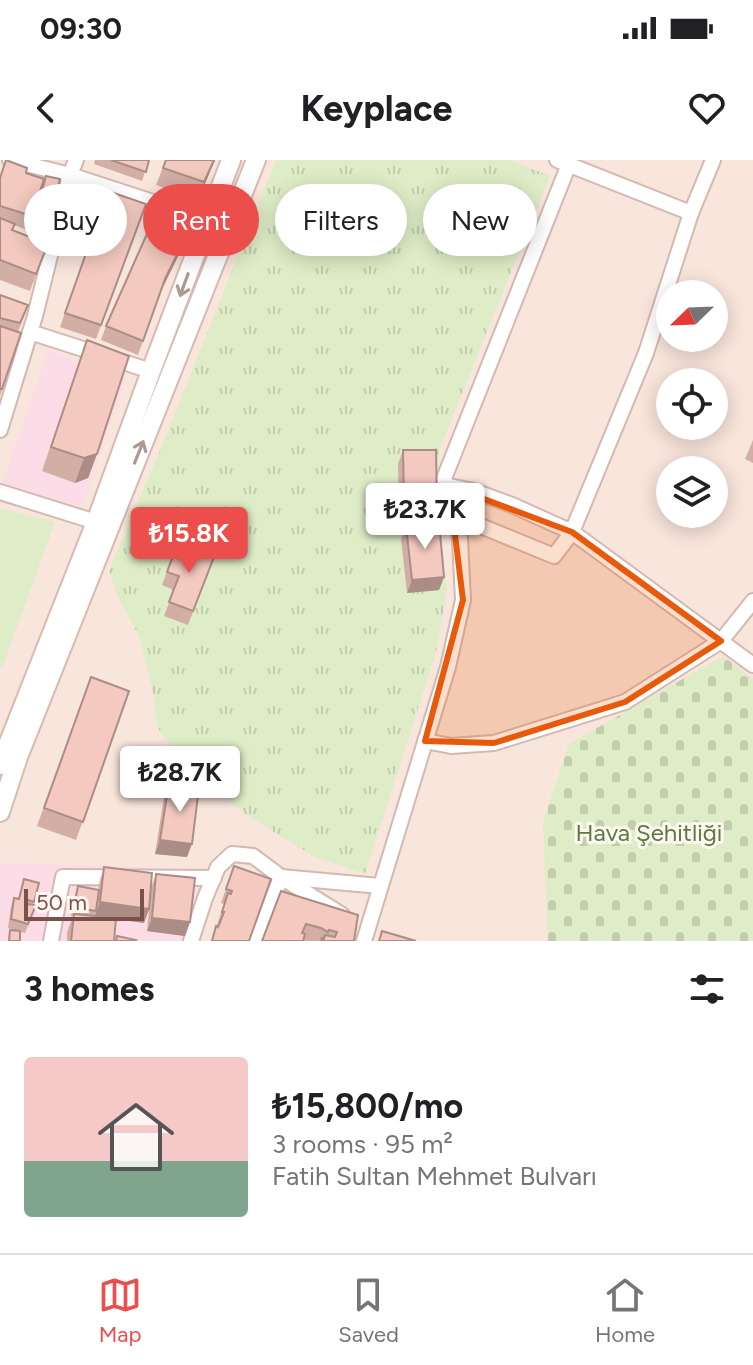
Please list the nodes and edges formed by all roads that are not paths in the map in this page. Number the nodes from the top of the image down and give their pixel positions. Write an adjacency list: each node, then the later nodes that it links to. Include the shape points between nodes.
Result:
1 (10, 160): 7 (street)
2 (76, 160): 7 (street)
3 (231, 160): 8 (main road)
4 (256, 160): 25 (main road, one-way to 4)
5 (562, 161): 10 (street); 15 (street, via 443,481)
6 (707, 162): 10 (street)
7 (70, 175): 9 (street); 12 (street, via 30,314)
8 (222, 184)
9 (143, 199)
10 (691, 213): 19 (street, via 646,353)
11 (194, 256): 13 (main road, one-way to 13)
12 (30, 332): 13 (street); 14 (street)
13 (151, 371): 18 (main road)
14 (0, 430)
15 (449, 486): 17 (street); 19 (street, via 512,505)
16 (0, 492): 18 (street)
17 (454, 515): 19 (street, via 554,556); 23 (street, via 463,600)
18 (96, 522): 24 (main road)
19 (572, 532): 21 (street)
20 (753, 601): 21 (street)
21 (721, 641): 22 (street); 23 (street, via 625,702 494,743 451,746)
22 (753, 665)
23 (425, 741): 28 (street)
24 (0, 765)
25 (0, 812)
26 (281, 877): 27 (street, via 253,856 232,854); 28 (street); 29 (street); 32 (street)
27 (214, 878): 30 (street, via 63,877); 31 (street)
28 (380, 886): 29 (street)
29 (368, 938)
30 (51, 941)
31 (191, 941)
32 (256, 941)

